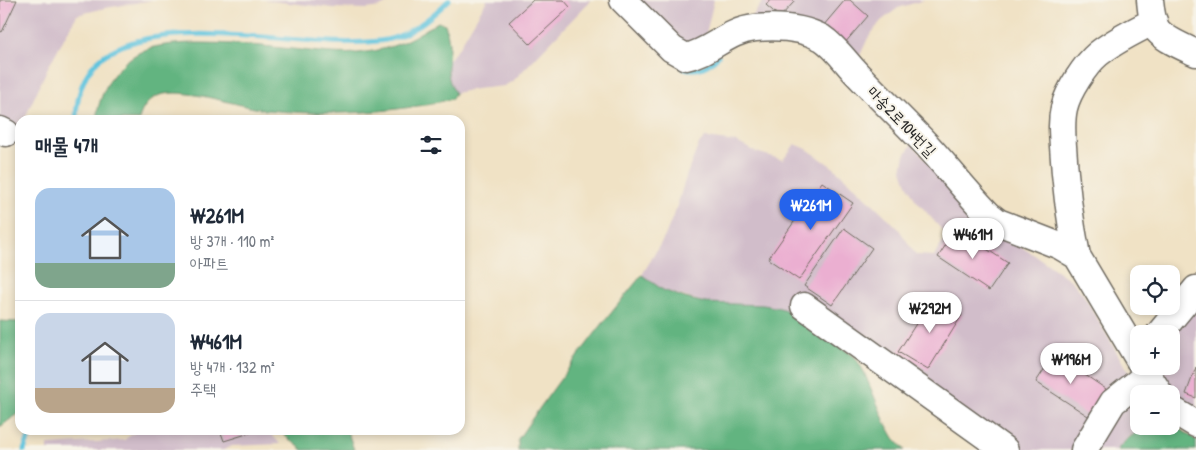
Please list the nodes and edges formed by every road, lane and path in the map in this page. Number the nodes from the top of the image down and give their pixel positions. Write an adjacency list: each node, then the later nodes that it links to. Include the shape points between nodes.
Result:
1 (623, 0): 4 (lane, 마송2로104번길, via 672,49 686,57 698,55 732,33 753,28 785,28 822,38 924,142 989,215 998,222)
2 (1152, 10): 3 (lane, via 1158,30); 4 (lane, via 1086,65 1064,107 1064,160)
3 (1196, 53)
4 (1077, 256): 8 (lane)
5 (1196, 289): 7 (lane)
6 (804, 306): 12 (lane)
7 (1166, 325)
8 (1130, 345)
9 (1146, 375): 13 (lane, via 1113,402)
10 (1180, 414): 11 (lane)
11 (1196, 424)
12 (1005, 450)
13 (1084, 450)

